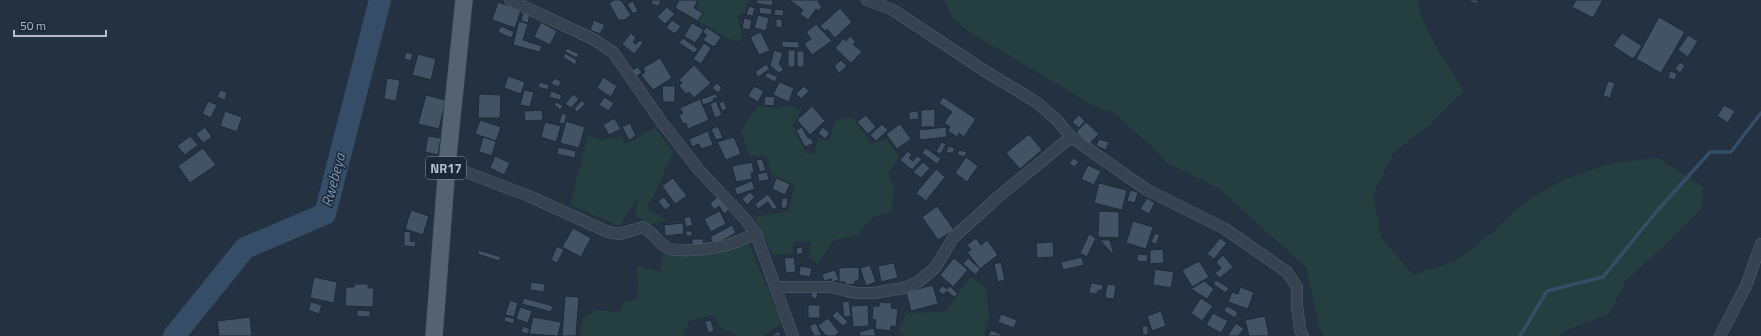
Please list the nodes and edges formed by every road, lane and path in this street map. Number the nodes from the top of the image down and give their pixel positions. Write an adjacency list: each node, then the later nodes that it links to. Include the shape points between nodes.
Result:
1 (464, 0): 5 (main road, NR17)
2 (510, 0): 6 (street, via 593,39 613,52 694,164)
3 (867, 0): 4 (street, via 893,10 1036,102 1057,120)
4 (1071, 137): 8 (street, via 953,238 935,268 918,282 904,288 874,293 856,293 830,287); 11 (street, via 1147,190 1225,229 1287,272 1297,287 1297,306)
5 (447, 165): 6 (street, via 529,196 608,232 620,234 643,227 672,250 727,245); 9 (main road, NR17)
6 (756, 234): 8 (street)
7 (1761, 244): 12 (street, via 1746,286)
8 (776, 287): 10 (street)
9 (434, 336)
10 (793, 336)
11 (1303, 336)
12 (1720, 336)

